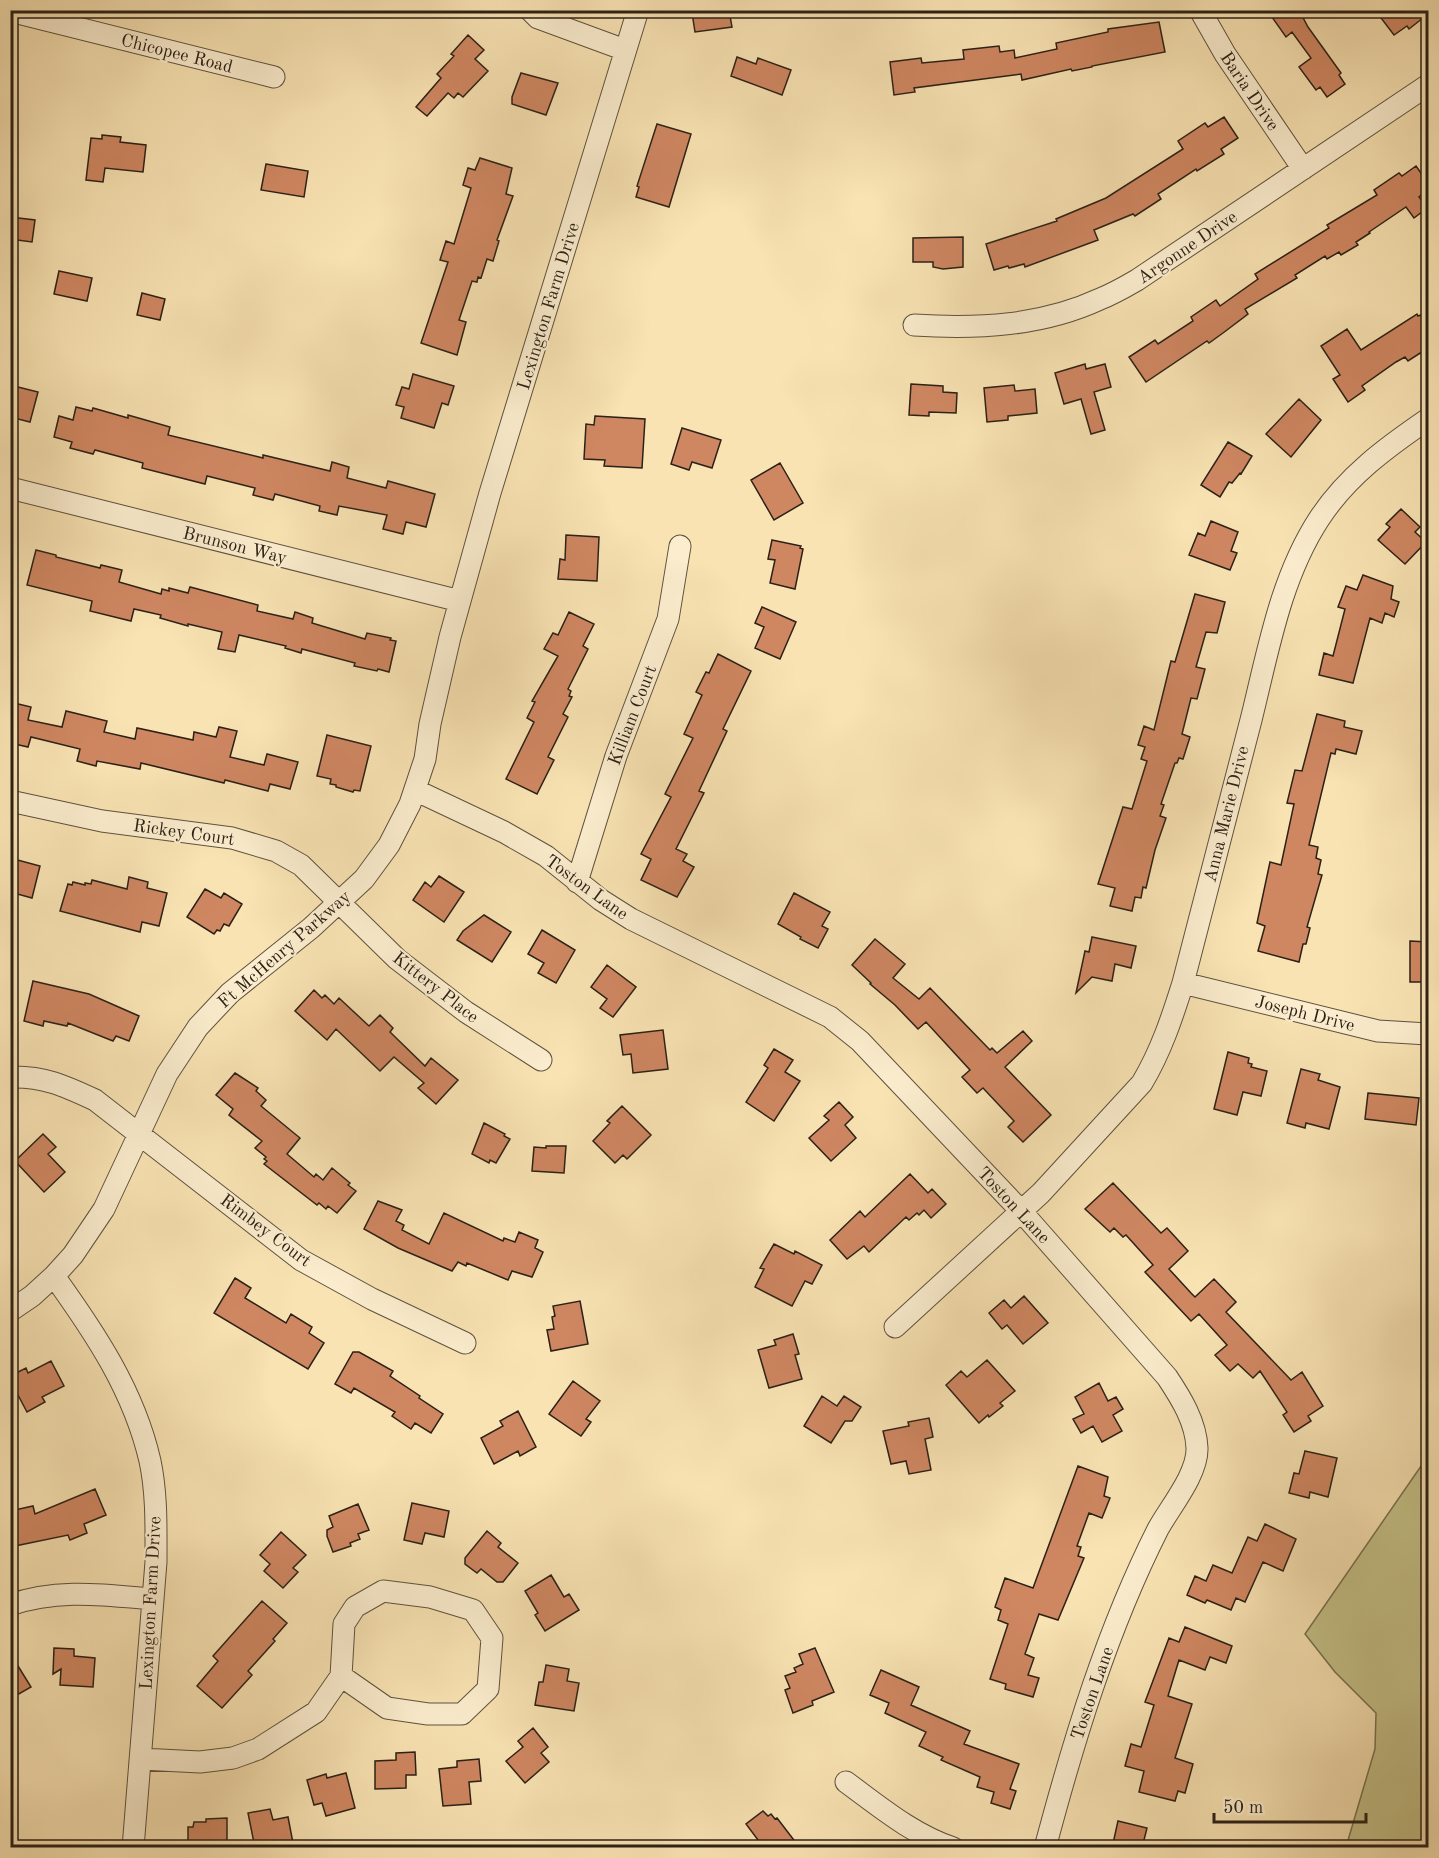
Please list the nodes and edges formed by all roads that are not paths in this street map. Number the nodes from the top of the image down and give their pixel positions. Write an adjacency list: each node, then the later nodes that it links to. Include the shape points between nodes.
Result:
1 (530, 10): 5 (street, via 538,18)
2 (638, 10): 5 (street, Lexington Farm Drive)
3 (1200, 10): 8 (street, Baria Drive, via 1225,54)
4 (10, 11): 6 (street, Chicopee Road)
5 (626, 50): 13 (street, Lexington Farm Drive)
6 (274, 77)
7 (1428, 85): 8 (street, Argonne Drive)
8 (1304, 169): 9 (street, Argonne Drive, via 1137,280 1099,300 1061,314 1008,325)
9 (915, 325)
10 (1428, 419): 18 (street, Anna Marie Drive, via 1391,444 1341,490 1290,573)
11 (10, 489): 13 (street, Brunson Way)
12 (680, 546): 16 (street, Killiam Court, via 668,619 616,756)
13 (460, 601): 14 (street, Ft McHenry Parkway)
14 (415, 790): 16 (street, Toston Lane, via 504,832 546,856); 17 (street, Ft McHenry Parkway, via 380,858)
15 (10, 801): 17 (street, Rickey Court, via 102,821 250,842 301,865)
16 (577, 882): 23 (street, Toston Lane, via 631,919 830,1017 860,1041)
17 (340, 902): 20 (street, Kittery Place, via 397,959 466,1012); 22 (street, Ft McHenry Parkway, via 231,993 198,1027 167,1074)
18 (1183, 983): 19 (street, Joseph Drive, via 1378,1031); 23 (street, Anna Marie Drive, via 1168,1031 1142,1083 1060,1174)
19 (1428, 1034)
20 (541, 1060)
21 (10, 1077): 22 (street, Rimbey Court, via 56,1082 95,1100)
22 (140, 1134): 24 (street, Ft McHenry Parkway, via 104,1209 73,1255); 27 (street, Rimbey Court, via 301,1260)
23 (1020, 1211): 26 (street, Anna Marie Drive); 35 (street, Toston Lane, via 1167,1377 1192,1423 1197,1449 1192,1469 1140,1564 1113,1629 1067,1766)
24 (54, 1275): 25 (street, Ft McHenry Parkway); 28 (street, Lexington Farm Drive, via 116,1369 138,1419 150,1463 157,1515)
25 (10, 1311)
26 (895, 1327)
27 (465, 1343)
28 (153, 1599): 29 (street, via 84,1593 47,1595); 31 (street, Lexington Farm Drive)
29 (10, 1605)
30 (341, 1676): 30 (street, via 387,1708 462,1714 488,1689 492,1638 473,1610 430,1596 382,1591 355,1607 344,1624); 31 (street, via 315,1712 258,1749 233,1758 200,1762)
31 (141, 1759): 33 (street, Lexington Farm Drive)
32 (846, 1782): 34 (street, via 907,1826)
33 (133, 1848)
34 (952, 1848)
35 (1045, 1848)

